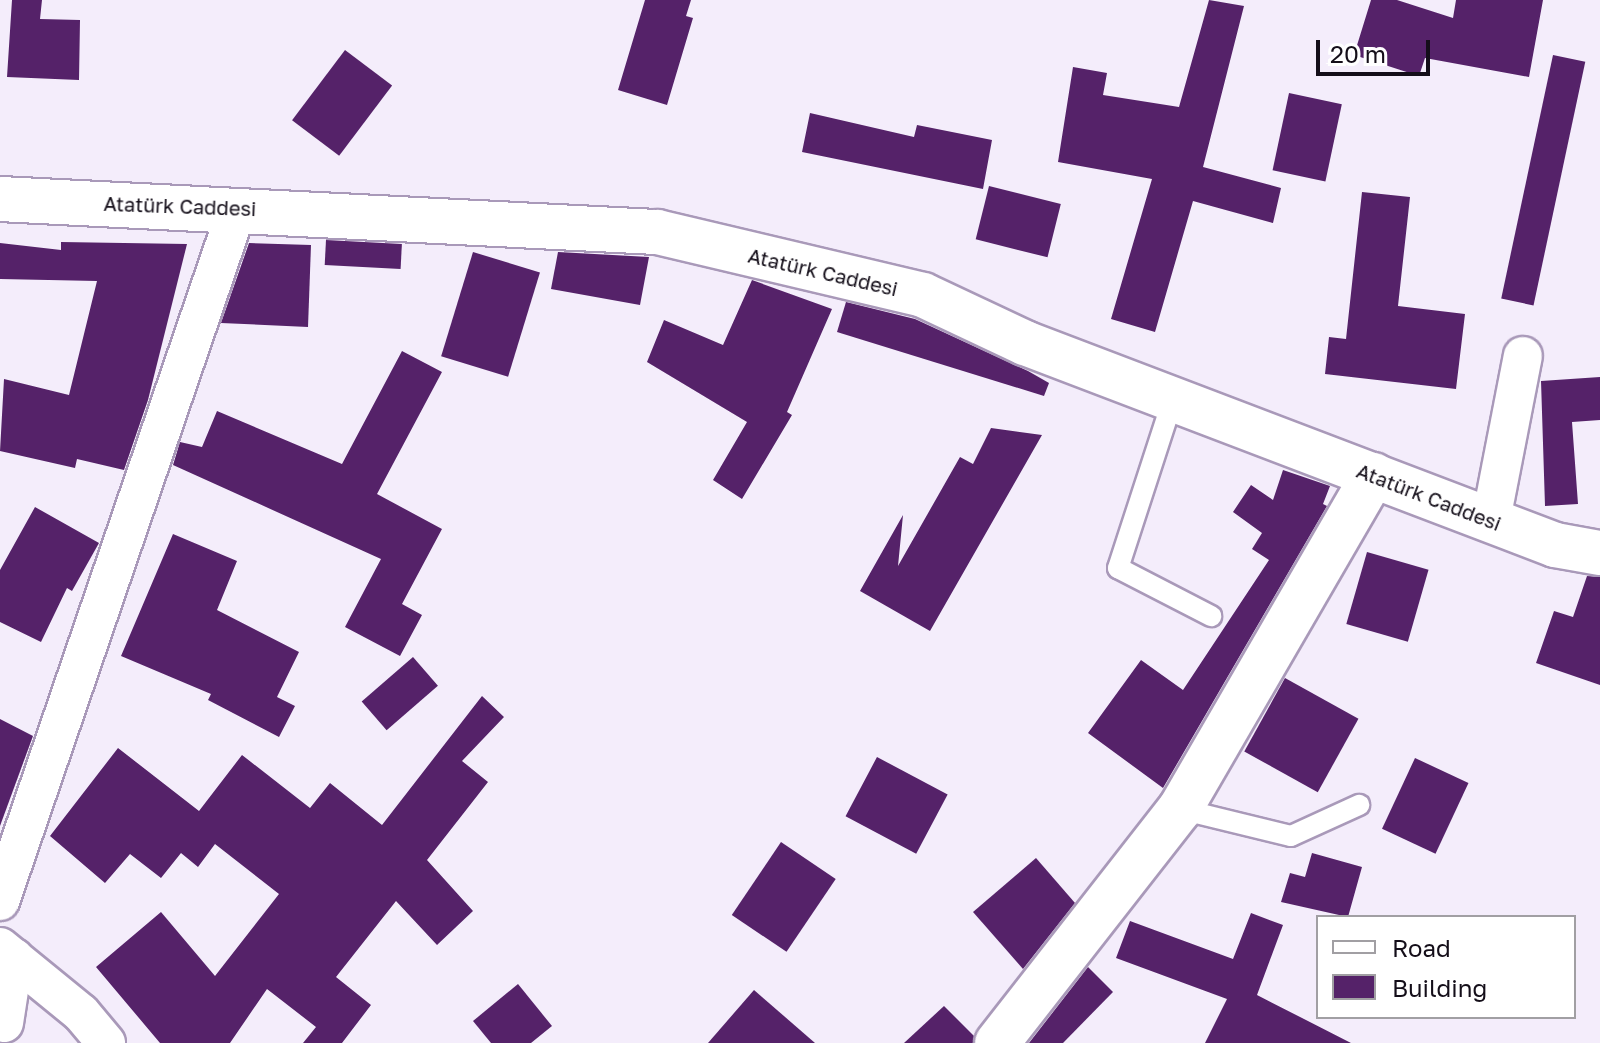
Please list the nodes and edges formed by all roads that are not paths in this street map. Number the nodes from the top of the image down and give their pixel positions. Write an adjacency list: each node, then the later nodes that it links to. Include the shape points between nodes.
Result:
1 (0, 199): 2 (street, Atatürk Caddesi)
2 (237, 209): 4 (street, Atatürk Caddesi, via 657,232 923,295 1025,343); 11 (street)
3 (1523, 356): 6 (street)
4 (1173, 399): 5 (street, Atatürk Caddesi); 8 (lane, via 1118,568)
5 (1374, 475): 6 (street, Atatürk Caddesi); 10 (street)
6 (1491, 520): 7 (street, Atatürk Caddesi, via 1555,545)
7 (1600, 553)
8 (1211, 616)
9 (1359, 805): 10 (lane, via 1291,836)
10 (1180, 809): 15 (street)
11 (0, 901)
12 (19, 962): 13 (street); 14 (street, via 81,1013)
13 (2, 1025)
14 (106, 1043)
15 (997, 1043)

